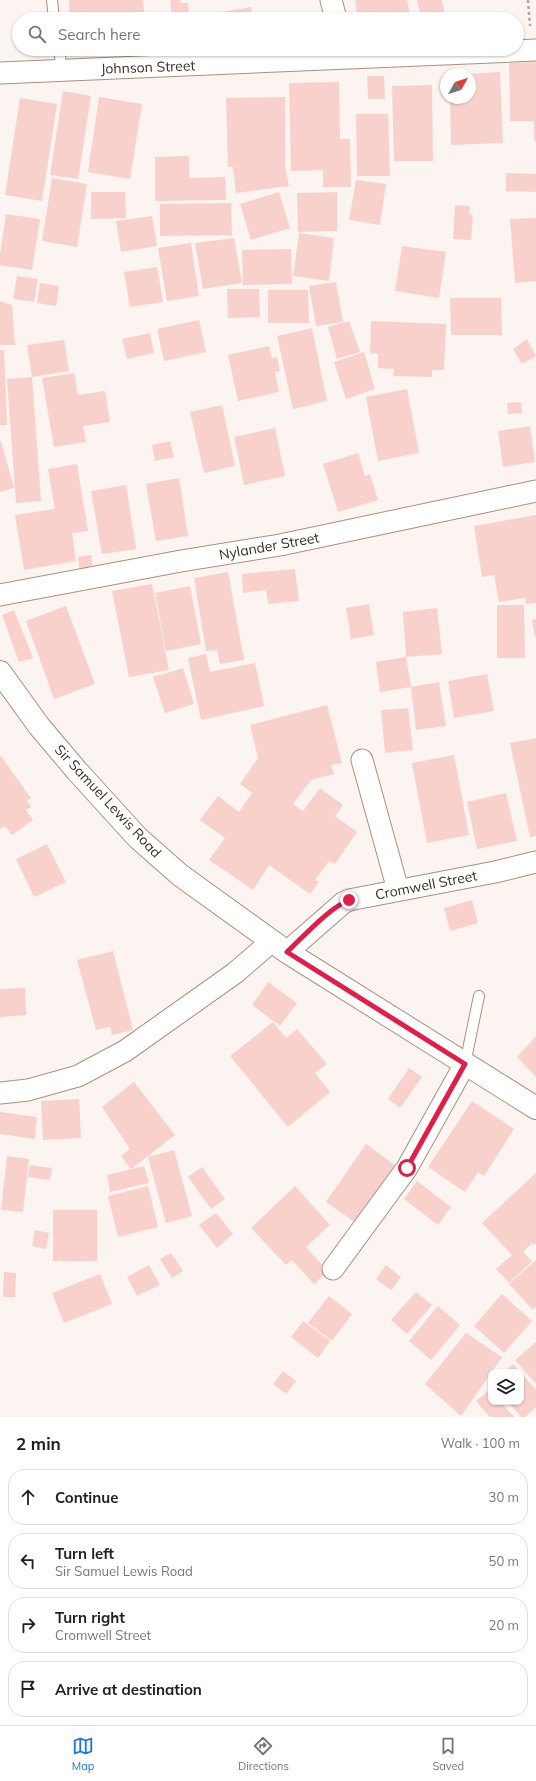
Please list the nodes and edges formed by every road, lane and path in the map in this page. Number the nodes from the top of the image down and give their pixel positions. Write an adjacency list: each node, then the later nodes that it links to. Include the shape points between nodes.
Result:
1 (52, 0): 3 (lane)
2 (331, 0): 4 (street)
3 (53, 12)
4 (334, 12)
5 (524, 50): 6 (street, Johnson Street)
6 (536, 50)
7 (60, 56): 9 (lane)
8 (312, 56): 9 (street, Johnson Street)
9 (62, 71): 10 (street, Johnson Street)
10 (0, 73)
11 (536, 491): 12 (street, Nylander Street, via 280,546)
12 (0, 595)
13 (0, 672): 17 (main road, Sir Samuel Lewis Road, via 53,743 138,838 180,875)
14 (362, 760): 16 (street)
15 (536, 862): 16 (street, Cromwell Street)
16 (398, 890): 17 (street, Cromwell Street, via 343,903)
17 (280, 946): 19 (main road, Sir Samuel Lewis Road); 20 (street, Cromwell Street, via 235,973 125,1051 78,1076 28,1090)
18 (479, 996): 19 (lane)
19 (465, 1064): 21 (main road, Sir Samuel Lewis Road); 22 (street, via 407,1168)
20 (0, 1093)
21 (536, 1108)
22 (333, 1269)

